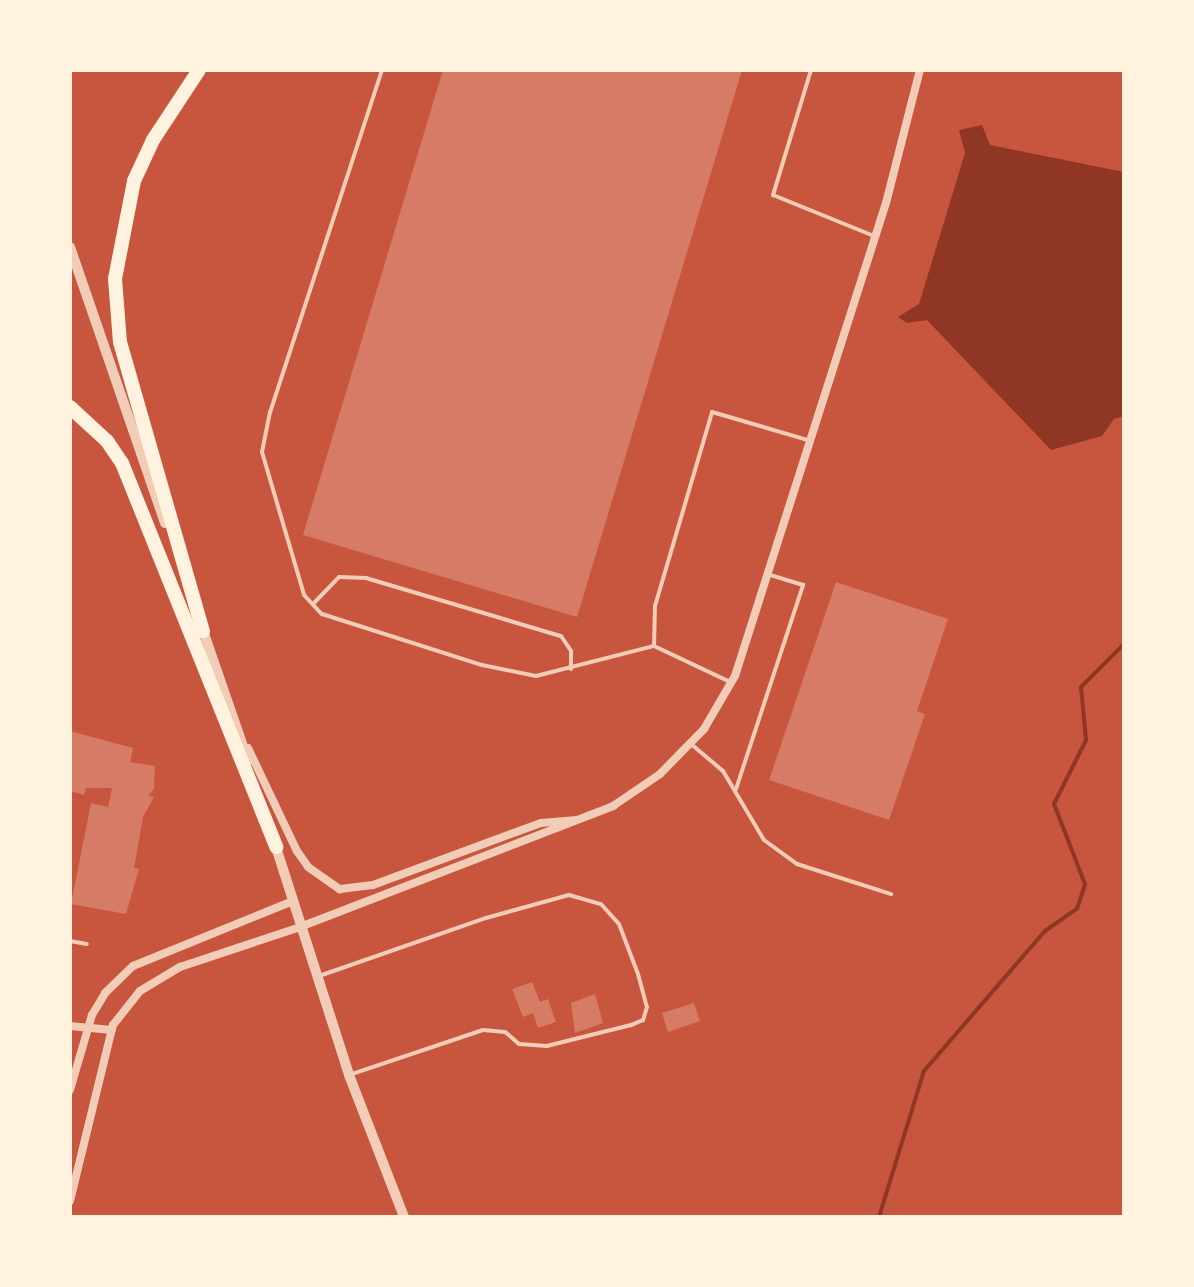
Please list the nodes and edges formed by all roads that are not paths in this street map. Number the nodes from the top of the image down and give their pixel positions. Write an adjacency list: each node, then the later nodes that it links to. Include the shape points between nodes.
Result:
1 (199, 70): 11 (highway, via 153,140 134,181 115,279 120,342)
2 (382, 70): 10 (lane, via 270,412 262,452 304,595)
3 (811, 70): 5 (lane, via 773,195)
4 (920, 70): 5 (street)
5 (874, 236): 8 (street)
6 (70, 247): 11 (street)
7 (70, 407): 19 (highway, via 122,463)
8 (808, 440): 9 (street); 12 (lane, via 712,412 655,606)
9 (767, 574): 14 (street); 17 (lane, via 803,585)
10 (313, 604): 13 (lane, via 322,614 482,665 536,676); 13 (lane, via 339,577 366,578 561,636 571,651)
11 (203, 631): 15 (street)
12 (654, 646): 13 (lane); 14 (lane)
13 (571, 669)
14 (732, 683): 16 (street)
15 (236, 724): 18 (street, via 297,851 308,867 340,889 373,885 541,823); 19 (street)
16 (691, 744): 17 (lane); 18 (street, via 638,791)
17 (736, 789): 20 (lane, via 764,840 797,864)
18 (583, 820): 22 (street)
19 (276, 847): 21 (street)
20 (891, 894)
21 (291, 902): 22 (street); 27 (street, via 133,966 105,993)
22 (300, 927): 25 (street); 28 (street, via 180,967 140,991)
23 (70, 941): 24 (lane)
24 (87, 944)
25 (317, 977): 29 (street); 29 (lane, via 569,895 601,904 619,924 638,974 647,1007 643,1020 631,1025 547,1046 519,1044 505,1032 483,1030)
26 (70, 1026): 27 (street)
27 (88, 1029): 28 (street); 30 (street)
28 (112, 1030): 31 (street)
29 (349, 1075): 32 (street)
30 (70, 1090)
31 (70, 1201)
32 (404, 1217)

